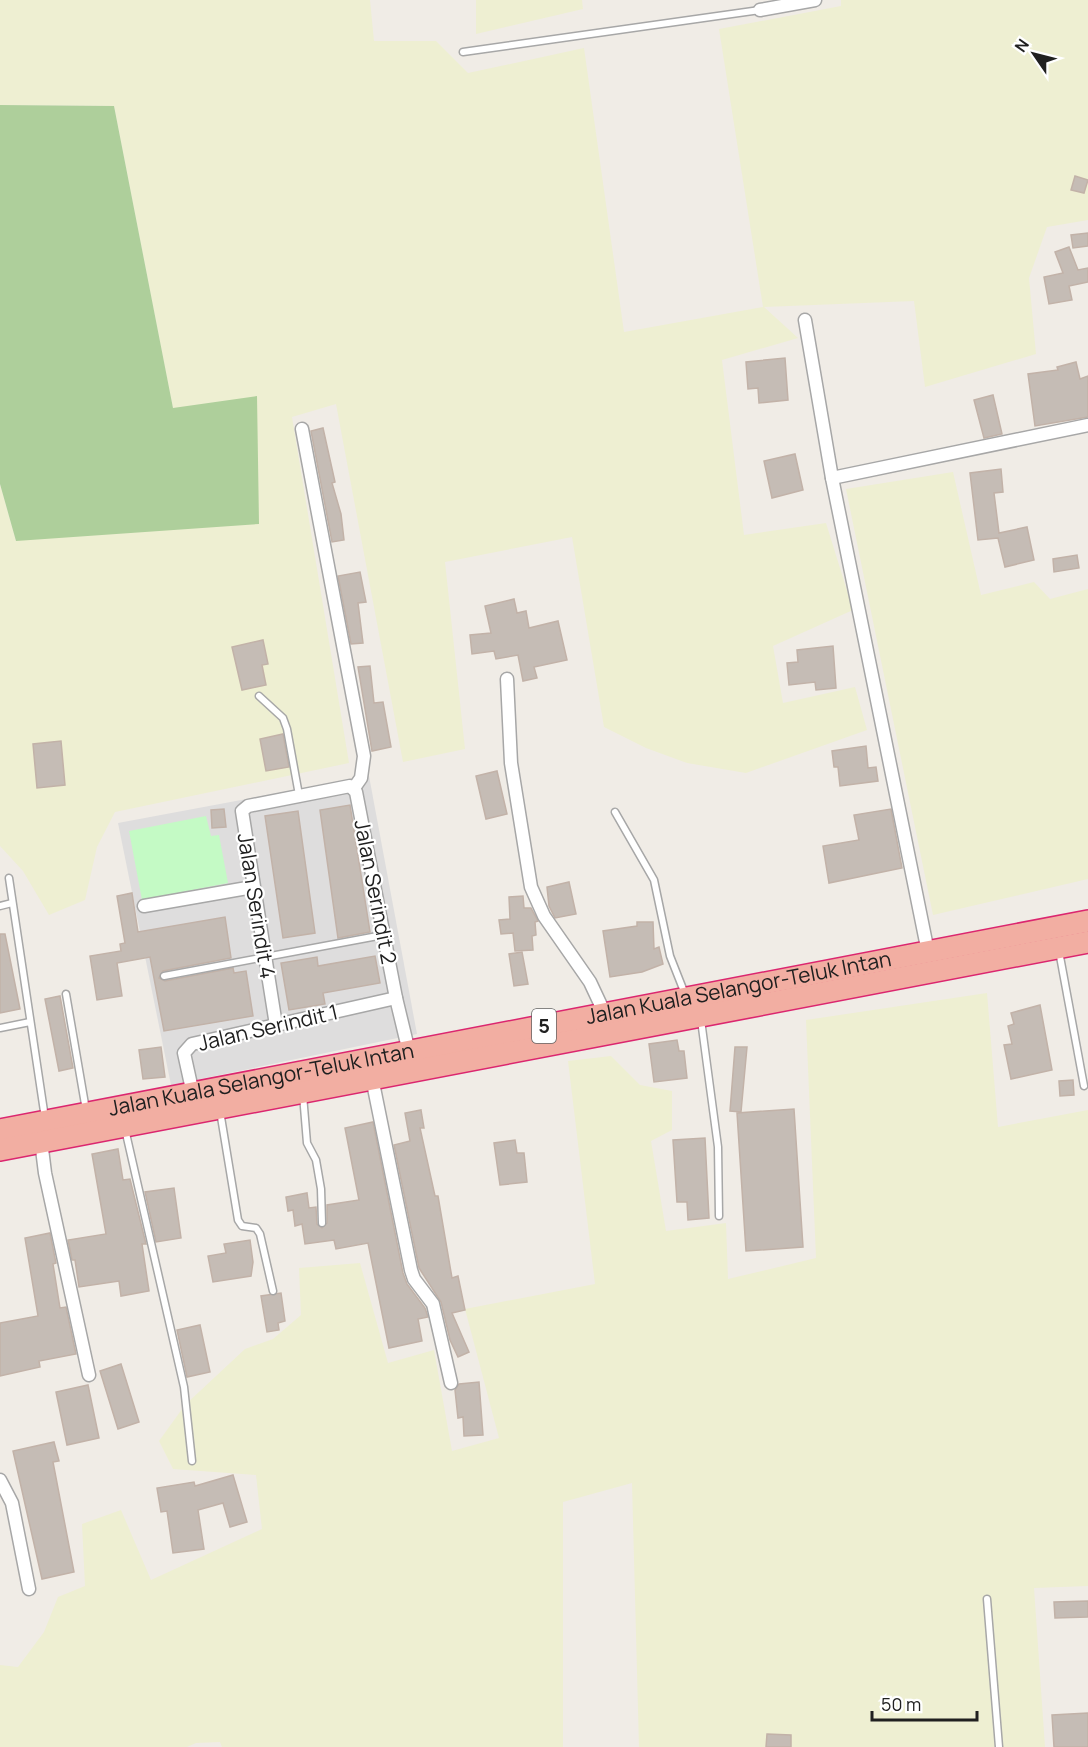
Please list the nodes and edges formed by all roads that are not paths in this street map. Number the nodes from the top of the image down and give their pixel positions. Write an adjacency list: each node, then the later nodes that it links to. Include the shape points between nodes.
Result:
1 (815, 0): 2 (street)
2 (760, 10): 3 (lane)
3 (463, 52)
4 (804, 320): 7 (street)
5 (1088, 425): 7 (street)
6 (302, 429): 10 (street, via 364,756 362,778)
7 (832, 478): 22 (street)
8 (507, 679): 28 (street, via 511,763 531,887 544,916 590,982)
9 (258, 696): 11 (lane, via 283,718)
10 (354, 788): 11 (street); 19 (street, Jalan Serindit 2)
11 (299, 795): 14 (street, Jalan Serindit 4, via 248,806 242,811)
12 (615, 812): 27 (lane, via 654,880 665,938)
13 (9, 878): 15 (lane)
14 (253, 887): 17 (street); 23 (street, Jalan Serindit 4)
15 (12, 903): 16 (lane); 30 (lane)
16 (0, 906)
17 (144, 906)
18 (1088, 921): 22 (highway, Jalan Kuala Selangor-Teluk Intan / 5)
19 (383, 935): 23 (lane); 26 (street, Jalan Serindit 2)
20 (1088, 942): 21 (highway, Jalan Kuala Selangor-Teluk Intan / 5)
21 (1058, 947): 29 (highway, Jalan Kuala Selangor-Teluk Intan / 5); 35 (lane)
22 (928, 952): 27 (highway, Jalan Kuala Selangor-Teluk Intan / 5)
23 (264, 956): 24 (lane); 31 (street, Jalan Serindit 4)
24 (164, 976)
25 (66, 994): 39 (lane)
26 (396, 998): 31 (street, Jalan Serindit 1); 33 (street, Jalan Serindit 2)
27 (686, 999): 28 (highway, Jalan Kuala Selangor-Teluk Intan / 5)
28 (605, 1014): 33 (highway, Jalan Kuala Selangor-Teluk Intan / 5)
29 (700, 1016): 34 (highway, Jalan Kuala Selangor-Teluk Intan / 5); 44 (lane, via 718,1147)
30 (30, 1022): 32 (lane); 42 (lane)
31 (276, 1025): 37 (street, Jalan Serindit 1, via 188,1047 184,1057)
32 (0, 1028)
33 (409, 1052): 37 (highway, Jalan Kuala Selangor-Teluk Intan / 5)
34 (372, 1078): 36 (highway, Jalan Kuala Selangor-Teluk Intan / 5); 48 (street, via 411,1270 434,1304)
35 (1084, 1086)
36 (302, 1092): 38 (highway, Jalan Kuala Selangor-Teluk Intan / 5); 45 (lane, via 307,1143 316,1160 321,1189)
37 (193, 1094): 39 (highway, Jalan Kuala Selangor-Teluk Intan / 5)
38 (219, 1108): 40 (highway, Jalan Kuala Selangor-Teluk Intan / 5); 46 (lane, via 238,1220 260,1234)
39 (87, 1114): 42 (highway, Jalan Kuala Selangor-Teluk Intan / 5)
40 (125, 1126): 42 (highway, Jalan Kuala Selangor-Teluk Intan / 5); 49 (lane, via 184,1387)
41 (0, 1130): 42 (highway, Jalan Kuala Selangor-Teluk Intan / 5)
42 (44, 1132): 43 (highway, Jalan Kuala Selangor-Teluk Intan / 5); 47 (street, via 45,1173)
43 (0, 1150)
44 (719, 1216)
45 (322, 1223)
46 (273, 1291)
47 (89, 1375)
48 (451, 1383)
49 (192, 1461)
50 (0, 1480): 51 (street, via 12,1503)
51 (29, 1589)
52 (987, 1599): 53 (lane)
53 (999, 1747)

